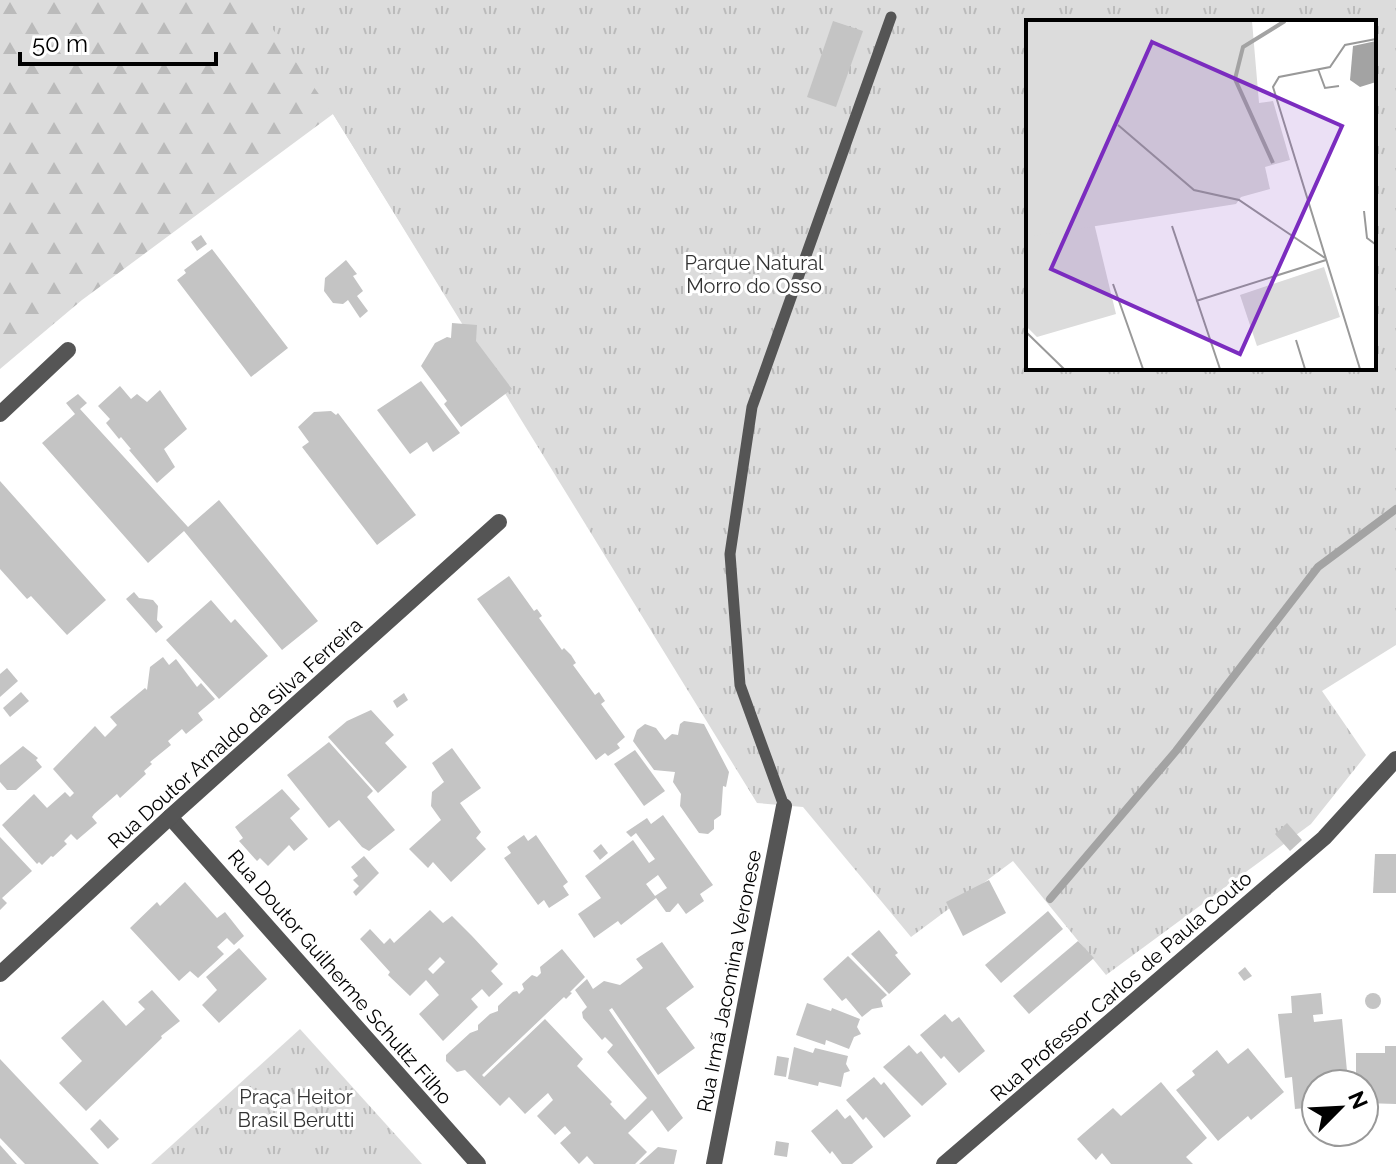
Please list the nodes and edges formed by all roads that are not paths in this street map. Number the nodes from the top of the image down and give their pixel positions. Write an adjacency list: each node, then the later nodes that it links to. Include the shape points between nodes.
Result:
1 (891, 17): 6 (lane, via 752,407 730,554 740,685)
2 (68, 350): 3 (street)
3 (0, 414)
4 (499, 522): 7 (street, Rua Doutor Arnaldo da Silva Ferreira)
5 (1396, 759): 11 (street, Rua Professor Carlos de Paula Couto, via 1324,838)
6 (784, 806): 10 (street, Rua Irmã Jacomina Veronese)
7 (170, 817): 8 (street, Rua Doutor Arnaldo da Silva Ferreira); 9 (street, Rua Doutor Guilherme Schultz Filho)
8 (0, 974)
9 (478, 1164)
10 (714, 1164)
11 (944, 1164)

